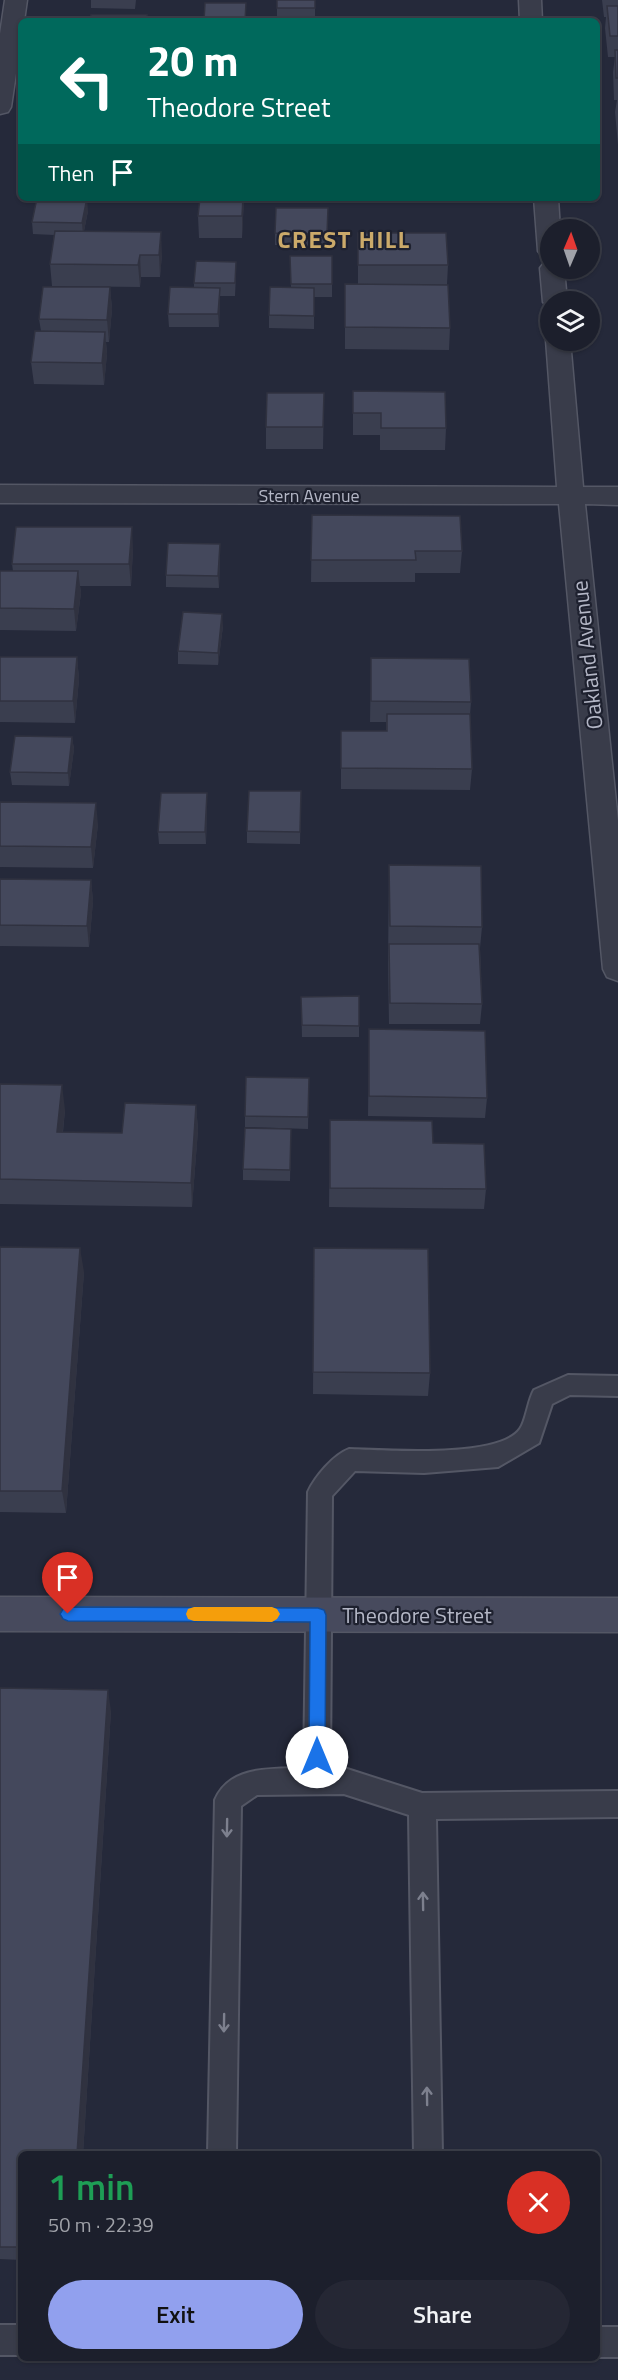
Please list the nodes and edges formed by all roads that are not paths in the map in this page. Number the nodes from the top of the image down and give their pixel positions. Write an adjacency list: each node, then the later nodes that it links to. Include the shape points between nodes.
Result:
1 (16, 0): 4 (street)
2 (530, 0): 3 (street)
3 (531, 18)
4 (0, 107)
5 (546, 201): 6 (street)
6 (548, 219)
7 (559, 351): 9 (street, Oakland Avenue)
8 (0, 494): 9 (street, Stern Avenue)
9 (571, 495): 10 (street, Stern Avenue); 11 (street, Oakland Avenue)
10 (618, 496)
11 (618, 969)
12 (618, 1386): 14 (lane, via 568,1385 542,1397 530,1436 498,1456 424,1462 349,1460 320,1492)
13 (0, 1614): 14 (main road, Theodore Street)
14 (318, 1615): 15 (main road, Theodore Street); 16 (lane)
15 (618, 1615)
16 (317, 1780): 18 (lane, via 344,1781); 19 (lane, one-way to 19, via 253,1782 228,1800)
17 (618, 1804): 18 (lane)
18 (422, 1806): 20 (lane, one-way to 18)
19 (222, 2151)
20 (428, 2151)
21 (0, 2340): 22 (lane)
22 (18, 2340)
23 (600, 2342): 24 (lane)
24 (618, 2342)

